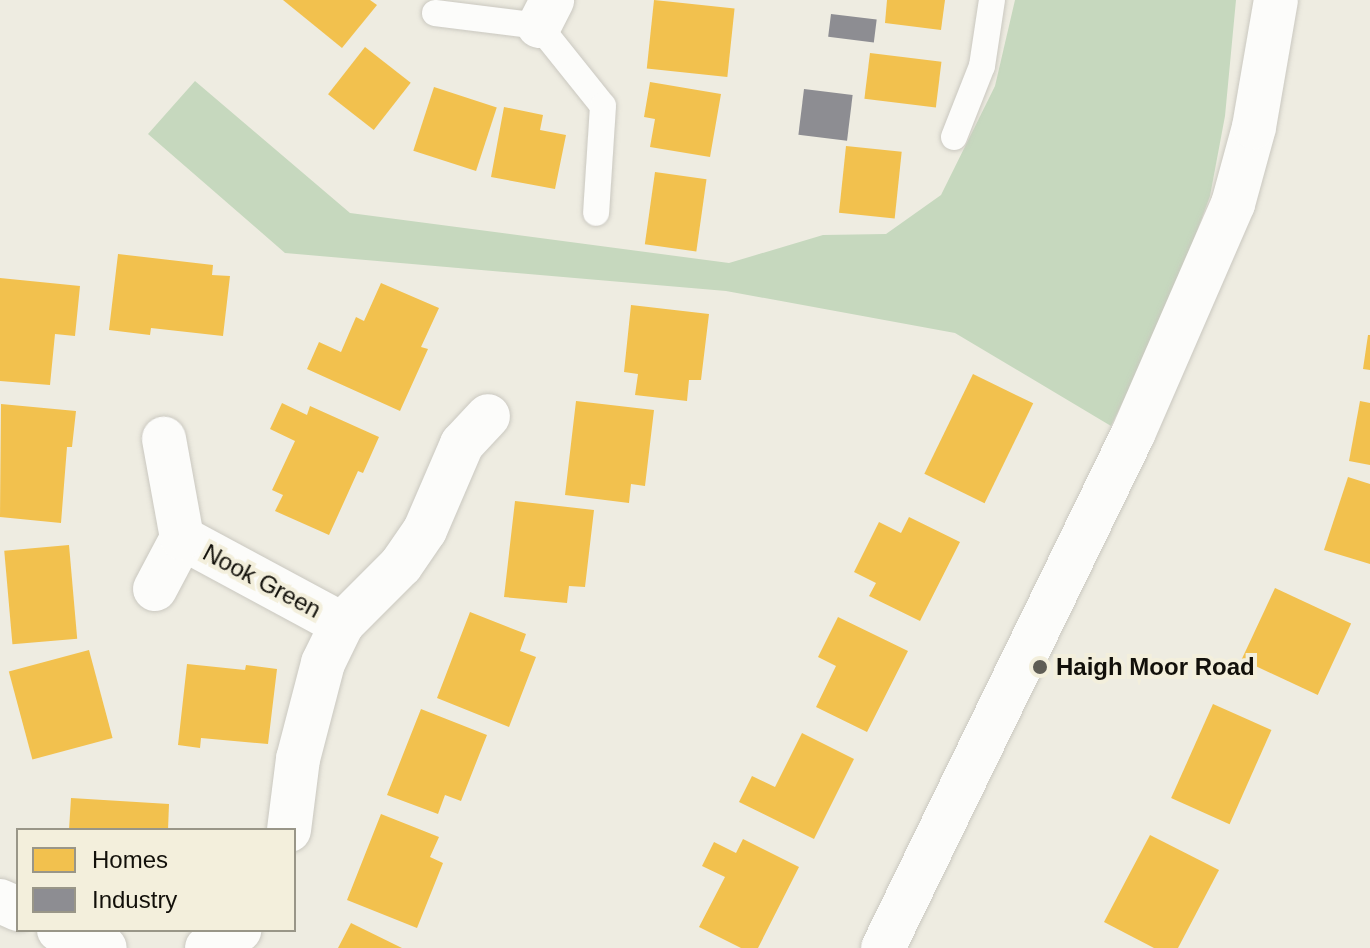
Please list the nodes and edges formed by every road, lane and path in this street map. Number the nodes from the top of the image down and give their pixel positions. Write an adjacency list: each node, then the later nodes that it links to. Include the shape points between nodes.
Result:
1 (992, 0): 5 (lane, via 982,66)
2 (1276, 0): 17 (street, via 1254,127 1233,204 1133,434)
3 (435, 13): 4 (lane)
4 (546, 13): 6 (lane, via 603,106)
5 (954, 137)
6 (596, 213)
7 (488, 416): 11 (street, Nook Green, via 462,444 425,530 401,565)
8 (164, 439): 9 (street, Nook Green)
9 (182, 538): 10 (street, Nook Green); 11 (street, Nook Green)
10 (155, 589)
11 (342, 624): 12 (street, Nook Green, via 310,707)
12 (289, 828)
13 (64, 932): 15 (street)
14 (235, 932): 16 (street)
15 (105, 948)
16 (207, 948)
17 (883, 948)

